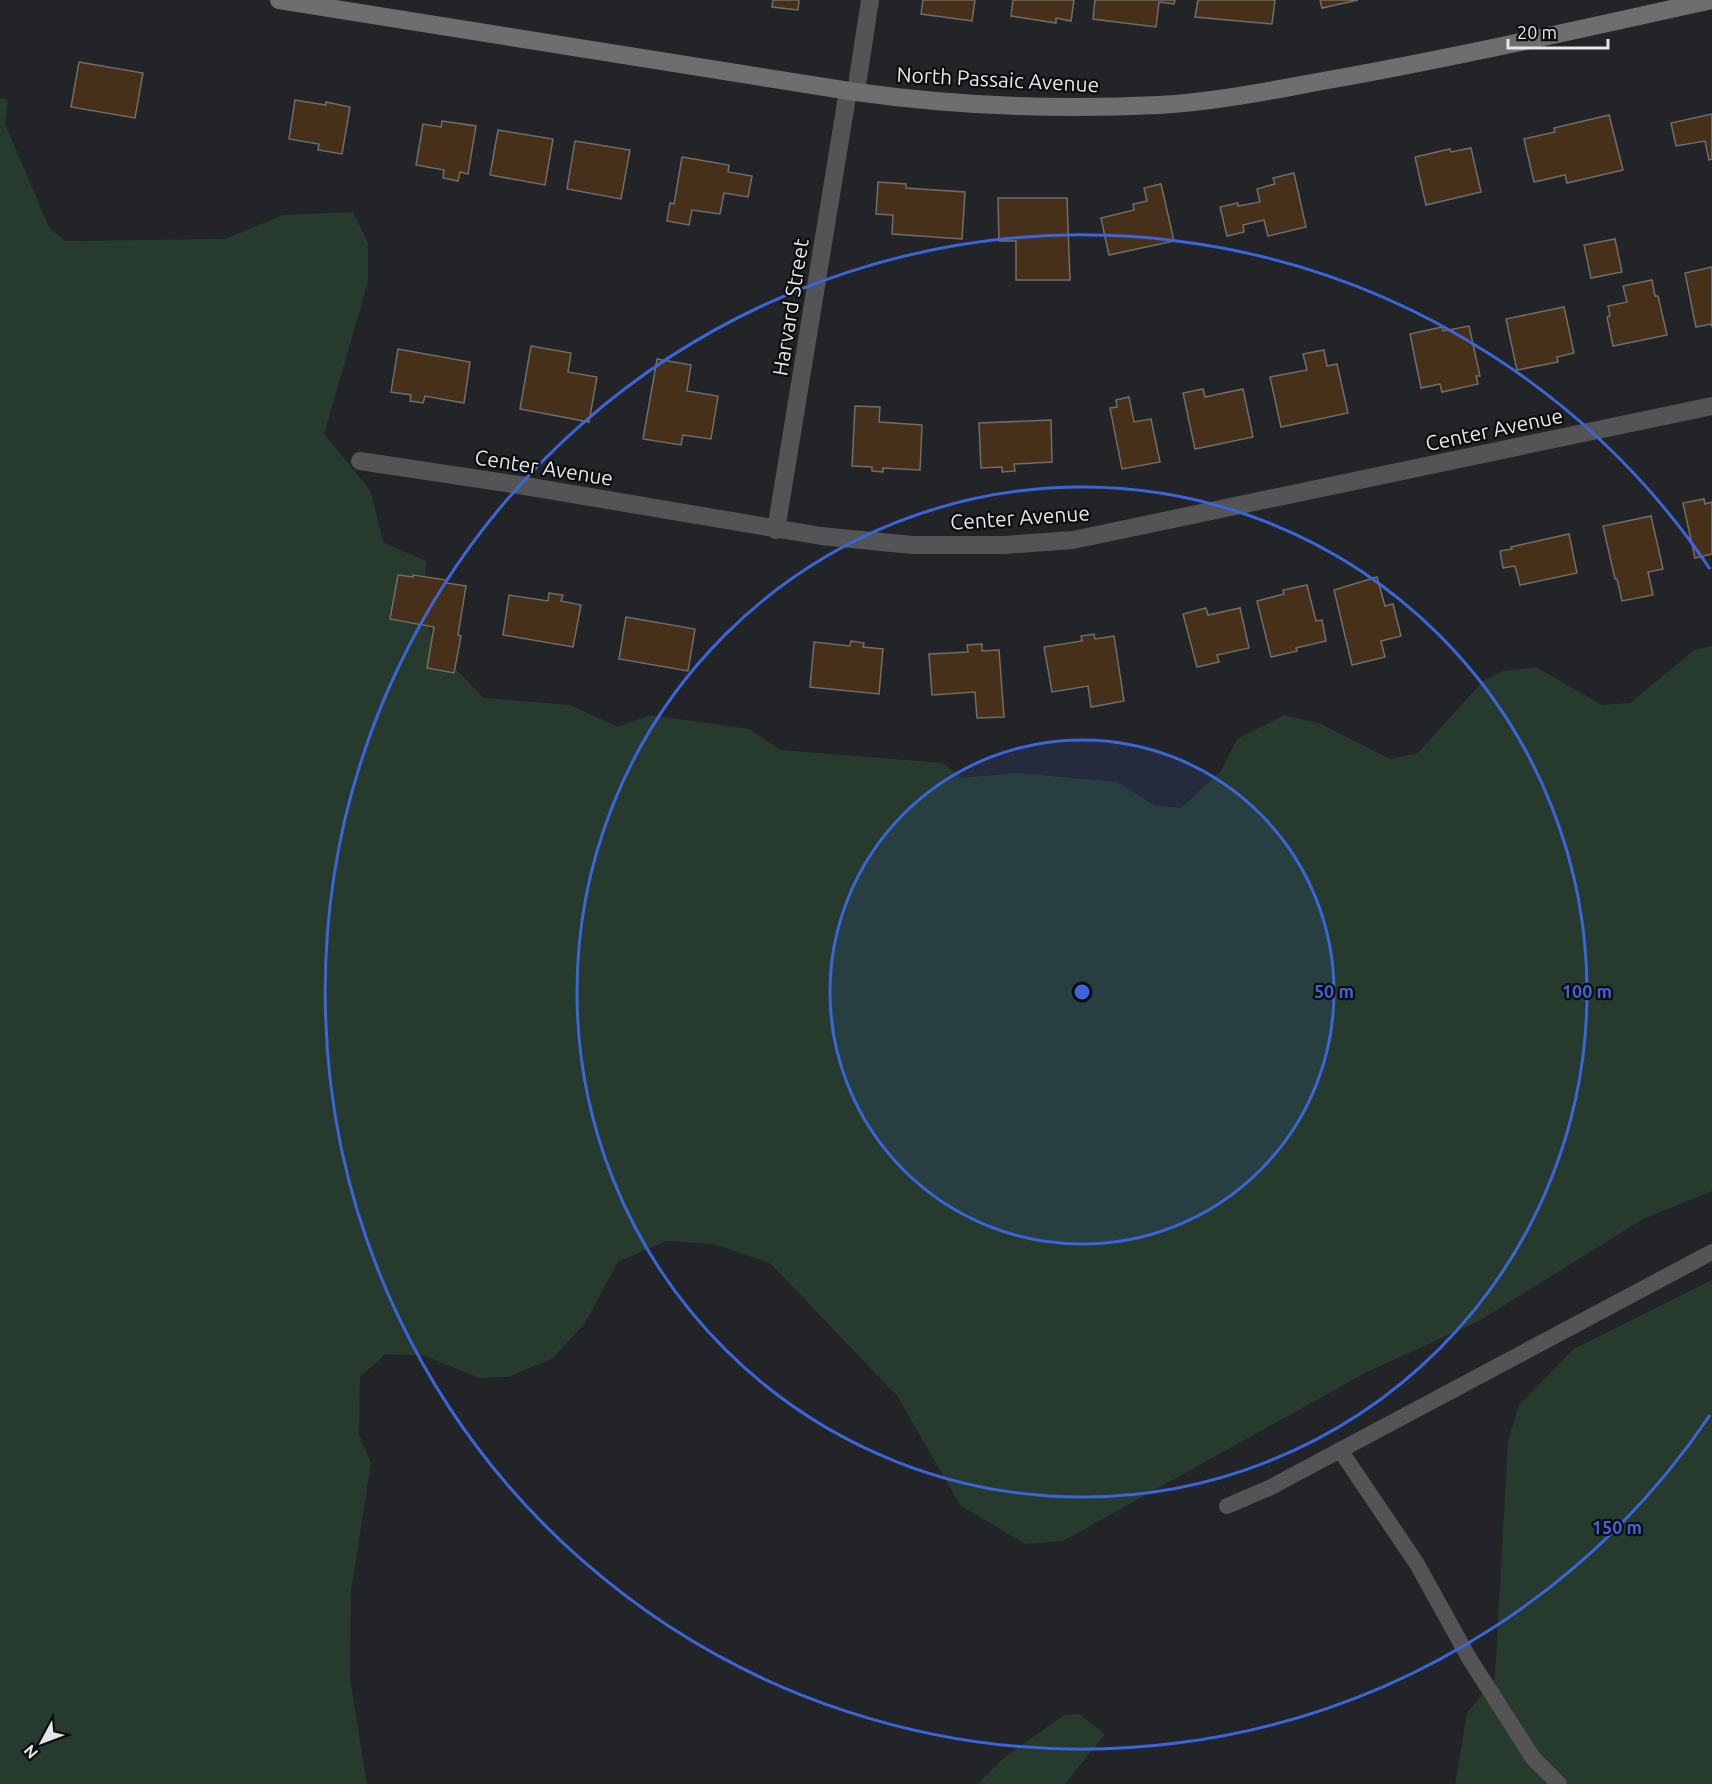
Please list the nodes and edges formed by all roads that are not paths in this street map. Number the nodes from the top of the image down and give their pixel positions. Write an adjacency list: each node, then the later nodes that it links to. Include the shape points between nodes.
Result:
1 (279, 0): 4 (main road, North Passaic Avenue)
2 (870, 0): 4 (street, Harvard Street)
3 (1712, 0): 4 (main road, North Passaic Avenue, via 1436,61 1256,93 1161,105 1037,107)
4 (852, 92): 7 (street, Harvard Street)
5 (1712, 406): 7 (street, Center Avenue, via 1073,540 912,545)
6 (360, 461): 7 (street, Center Avenue)
7 (776, 530)
8 (1712, 1252): 9 (lane)
9 (1340, 1450): 10 (lane); 11 (lane, via 1417,1564 1469,1658 1533,1758)
10 (1227, 1506)
11 (1559, 1784)

